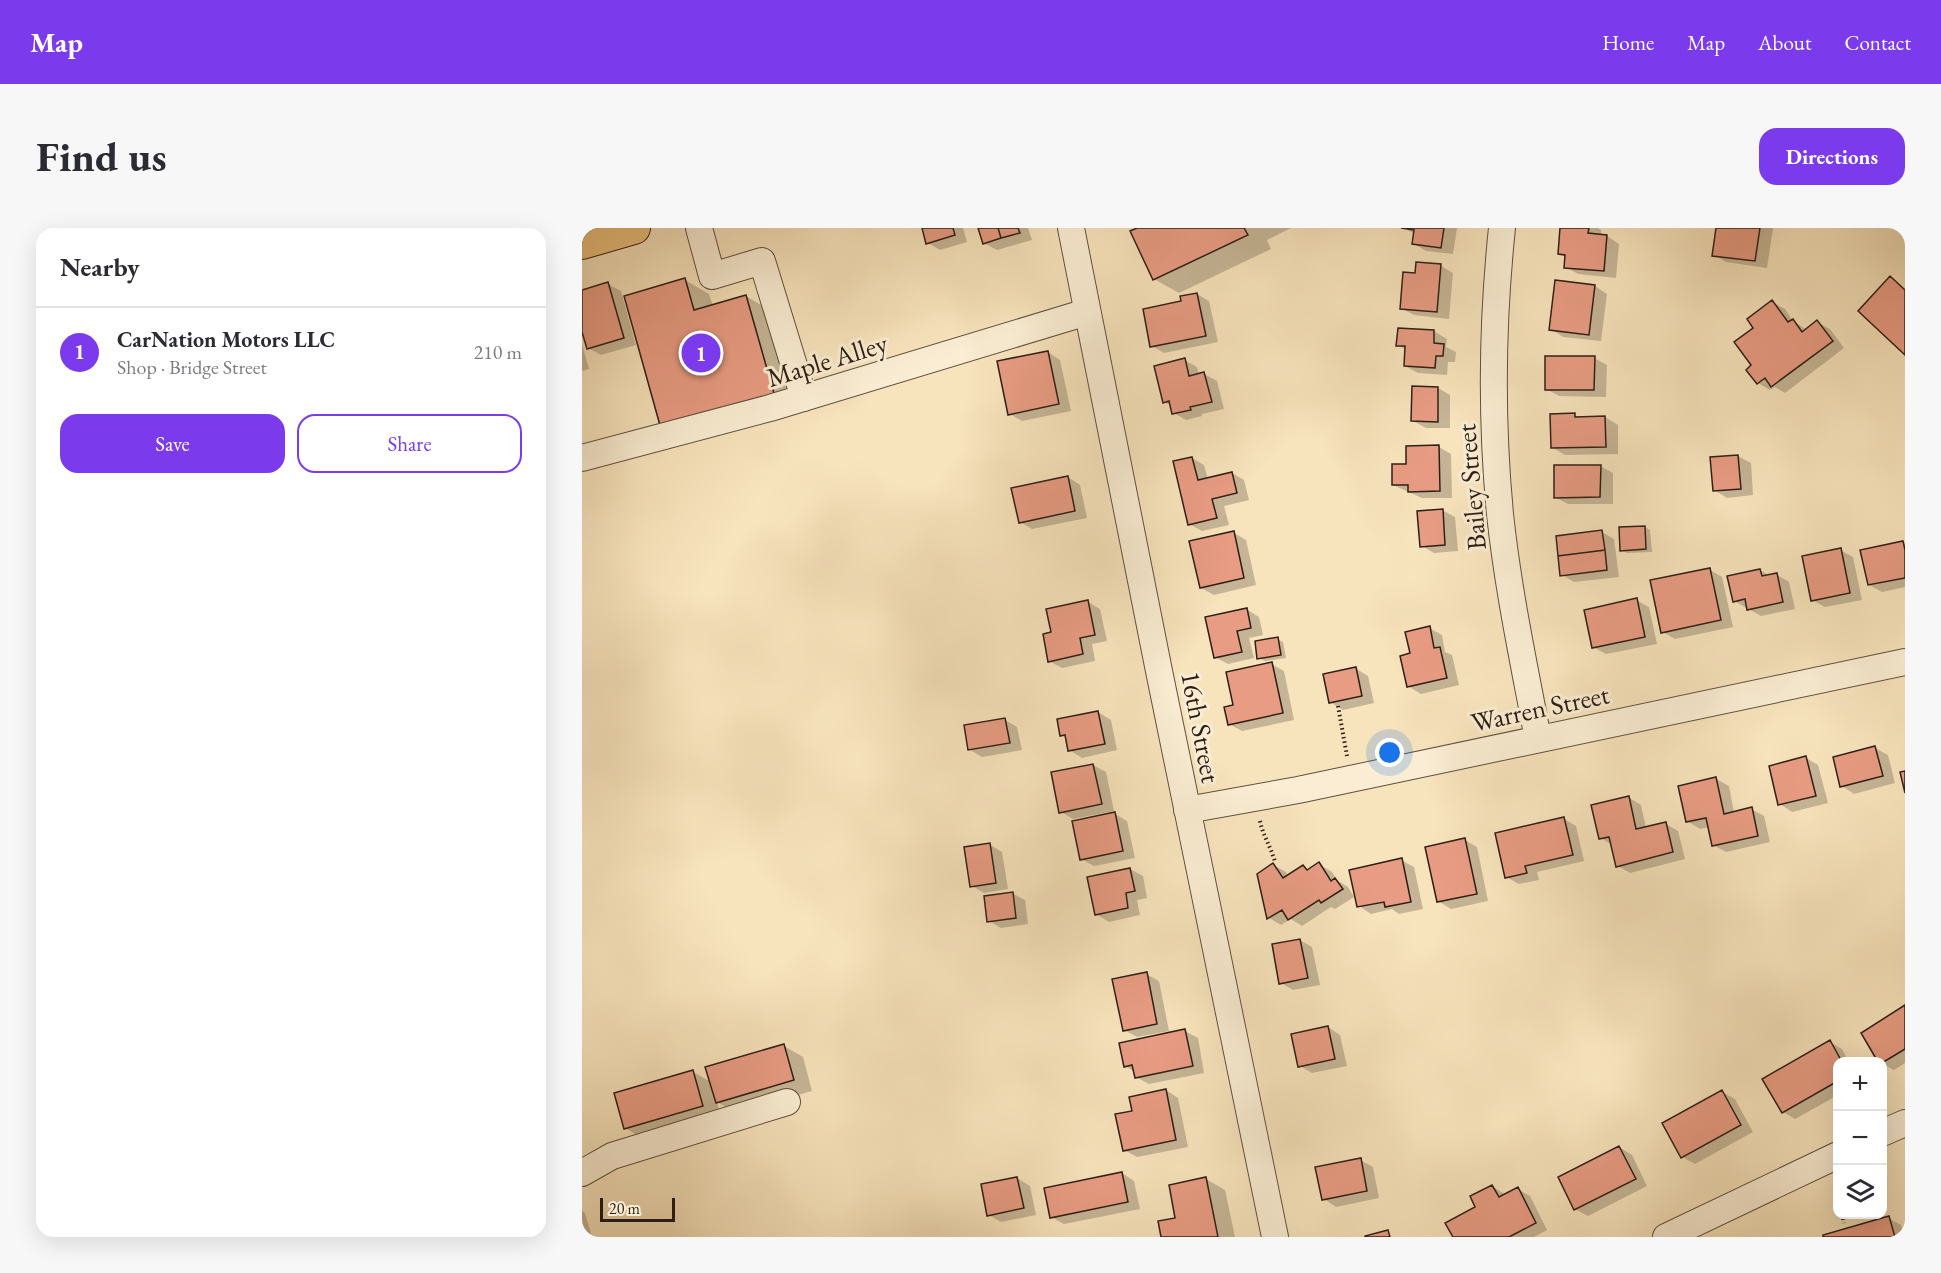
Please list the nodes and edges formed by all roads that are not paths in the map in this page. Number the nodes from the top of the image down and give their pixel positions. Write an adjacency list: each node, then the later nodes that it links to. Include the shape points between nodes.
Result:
1 (634, 228): 5 (main road)
2 (699, 228): 7 (street, via 712,276 762,261)
3 (1071, 228): 6 (street, 16th Street)
4 (1502, 228): 10 (street, Bailey Street, via 1494,372 1500,517)
5 (582, 243)
6 (1087, 312): 7 (street, Maple Alley); 11 (street, 16th Street)
7 (804, 398): 8 (street, Maple Alley)
8 (582, 458)
9 (1905, 662): 10 (street, Warren Street)
10 (1538, 739): 11 (street, Warren Street)
11 (1187, 810): 17 (street, 16th Street)
12 (787, 1102): 16 (street, via 612,1156)
13 (1905, 1123): 14 (street)
14 (1887, 1131)
15 (1833, 1157): 18 (street)
16 (582, 1173)
17 (1275, 1237)
18 (1666, 1237)

